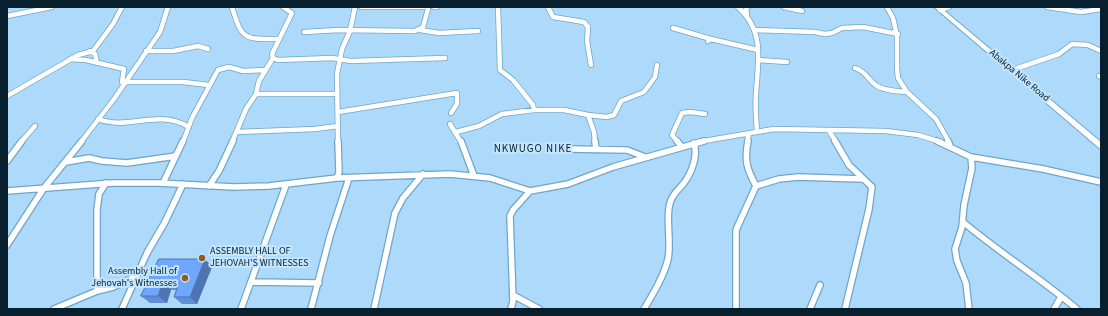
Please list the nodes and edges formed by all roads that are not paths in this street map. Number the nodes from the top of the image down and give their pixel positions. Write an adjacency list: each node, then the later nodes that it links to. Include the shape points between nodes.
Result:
1 (52, 7): 23 (street)
2 (122, 7): 34 (street, via 113,24 93,51)
3 (168, 7): 35 (street, via 160,32)
4 (232, 7): 31 (street, via 238,27 246,37)
5 (283, 7): 31 (street, via 292,13)
6 (356, 7): 27 (street)
7 (361, 7): 18 (street)
8 (434, 7): 9 (street)
9 (437, 7)
10 (498, 7): 55 (street, via 500,70 513,80 533,105)
11 (548, 7): 44 (street, via 552,17 584,22 588,27 587,41)
12 (738, 7): 22 (street)
13 (748, 7): 22 (street)
14 (784, 7): 21 (street)
15 (887, 7): 30 (street)
16 (949, 7): 19 (street)
17 (1046, 7): 20 (street, via 1078,12)
18 (426, 8): 25 (street)
19 (938, 8): 48 (main road, Abakpa Nike Road)
20 (1101, 9)
21 (802, 10)
22 (747, 15): 26 (street)
23 (7, 16)
24 (673, 28): 33 (street, via 709,40)
25 (420, 30): 27 (street); 28 (street)
26 (754, 30): 30 (street, via 825,34 842,28 863,27); 33 (street)
27 (350, 31): 29 (street); 38 (street)
28 (478, 31)
29 (304, 32)
30 (898, 34): 51 (street, via 896,70)
31 (279, 39): 37 (street, via 272,54)
32 (208, 49): 35 (street, via 198,46 173,51)
33 (758, 50): 41 (street)
34 (90, 51): 40 (street); 43 (street, via 95,54)
35 (146, 51): 49 (street)
36 (1101, 51): 48 (street, via 1088,45 1072,44 1058,54)
37 (273, 58): 38 (street); 47 (street)
38 (341, 58): 39 (street, via 351,61); 53 (street, via 337,74)
39 (445, 58)
40 (70, 59): 43 (street); 54 (street)
41 (758, 60): 42 (street); 65 (street)
42 (787, 62)
43 (97, 63): 49 (street, via 124,69 122,82)
44 (591, 65)
45 (657, 65): 59 (street, via 655,77 644,92 621,101 612,116)
46 (855, 68): 51 (street, via 868,73 881,88)
47 (265, 70): 50 (street, via 243,72 229,67 223,68 214,74); 52 (street)
48 (1012, 70): 73 (main road, Abakpa Nike Road)
49 (125, 82): 50 (street, via 183,82); 60 (street)
50 (209, 85): 64 (street)
51 (906, 92): 72 (street, via 939,123)
52 (256, 94): 53 (street); 67 (street, via 246,109)
53 (337, 94): 56 (street)
54 (7, 96)
55 (534, 110): 59 (street, via 564,110); 68 (street, via 498,115 479,126)
56 (338, 112): 57 (street, via 457,93 458,104); 63 (street)
57 (451, 113)
58 (706, 114): 71 (street, via 682,113 672,135)
59 (588, 115): 75 (street, via 594,132)
60 (98, 119): 64 (street, via 104,123 115,123 166,119 175,120); 81 (street)
61 (450, 124): 68 (street)
62 (35, 126): 76 (street)
63 (338, 126): 67 (street); 84 (street)
64 (189, 127): 77 (street)
65 (757, 131): 66 (street); 69 (street)
66 (828, 131): 72 (street, via 904,132); 86 (street, via 849,165)
67 (237, 132): 92 (street)
68 (456, 132): 83 (street)
69 (749, 134): 70 (street); 93 (street, via 745,162)
70 (694, 143): 71 (street); 114 (street, via 696,157 685,182 672,198 669,209 668,259)
71 (681, 146): 78 (street)
72 (950, 146): 79 (street)
73 (1101, 146)
74 (570, 149): 75 (street)
75 (596, 150): 78 (street, via 627,150)
76 (10, 151): 80 (street)
77 (176, 156): 81 (street, via 127,163 89,158); 89 (street)
78 (645, 157): 96 (street, via 568,184)
79 (971, 157): 87 (street); 97 (street, via 972,168)
80 (7, 161)
81 (66, 162): 94 (street)
82 (423, 174): 83 (street); 85 (street); 111 (street, via 403,198 395,213)
83 (474, 176): 96 (street, via 490,178)
84 (337, 178): 85 (street); 91 (street)
85 (349, 178): 102 (street, via 330,236)
86 (864, 180): 93 (street, via 796,177); 117 (street, via 869,183 872,191)
87 (1101, 182)
88 (106, 183): 89 (street); 94 (street); 104 (street, via 99,194 97,210)
89 (163, 183): 90 (street)
90 (183, 184): 92 (street); 100 (street)
91 (286, 185): 92 (street); 101 (street)
92 (209, 186)
93 (756, 186): 115 (street, via 736,230)
94 (44, 188): 95 (street); 98 (street)
95 (7, 191)
96 (530, 191): 105 (street, via 510,216)
97 (963, 222): 106 (street); 118 (street, via 955,254 966,283)
98 (10, 237): 99 (street)
99 (7, 245)
100 (137, 276): 104 (street); 108 (street)
101 (252, 282): 102 (street); 109 (street)
102 (319, 283): 110 (street)
103 (820, 284): 116 (street)
104 (97, 291): 107 (street)
105 (513, 295): 112 (street); 113 (street)
106 (1061, 296): 119 (street); 120 (street)
107 (54, 309)
108 (122, 309)
109 (241, 309)
110 (311, 309)
111 (374, 309)
112 (511, 309)
113 (539, 309)
114 (644, 309)
115 (736, 309)
116 (810, 309)
117 (845, 309)
118 (969, 309)
119 (1054, 309)
120 (1077, 309)

